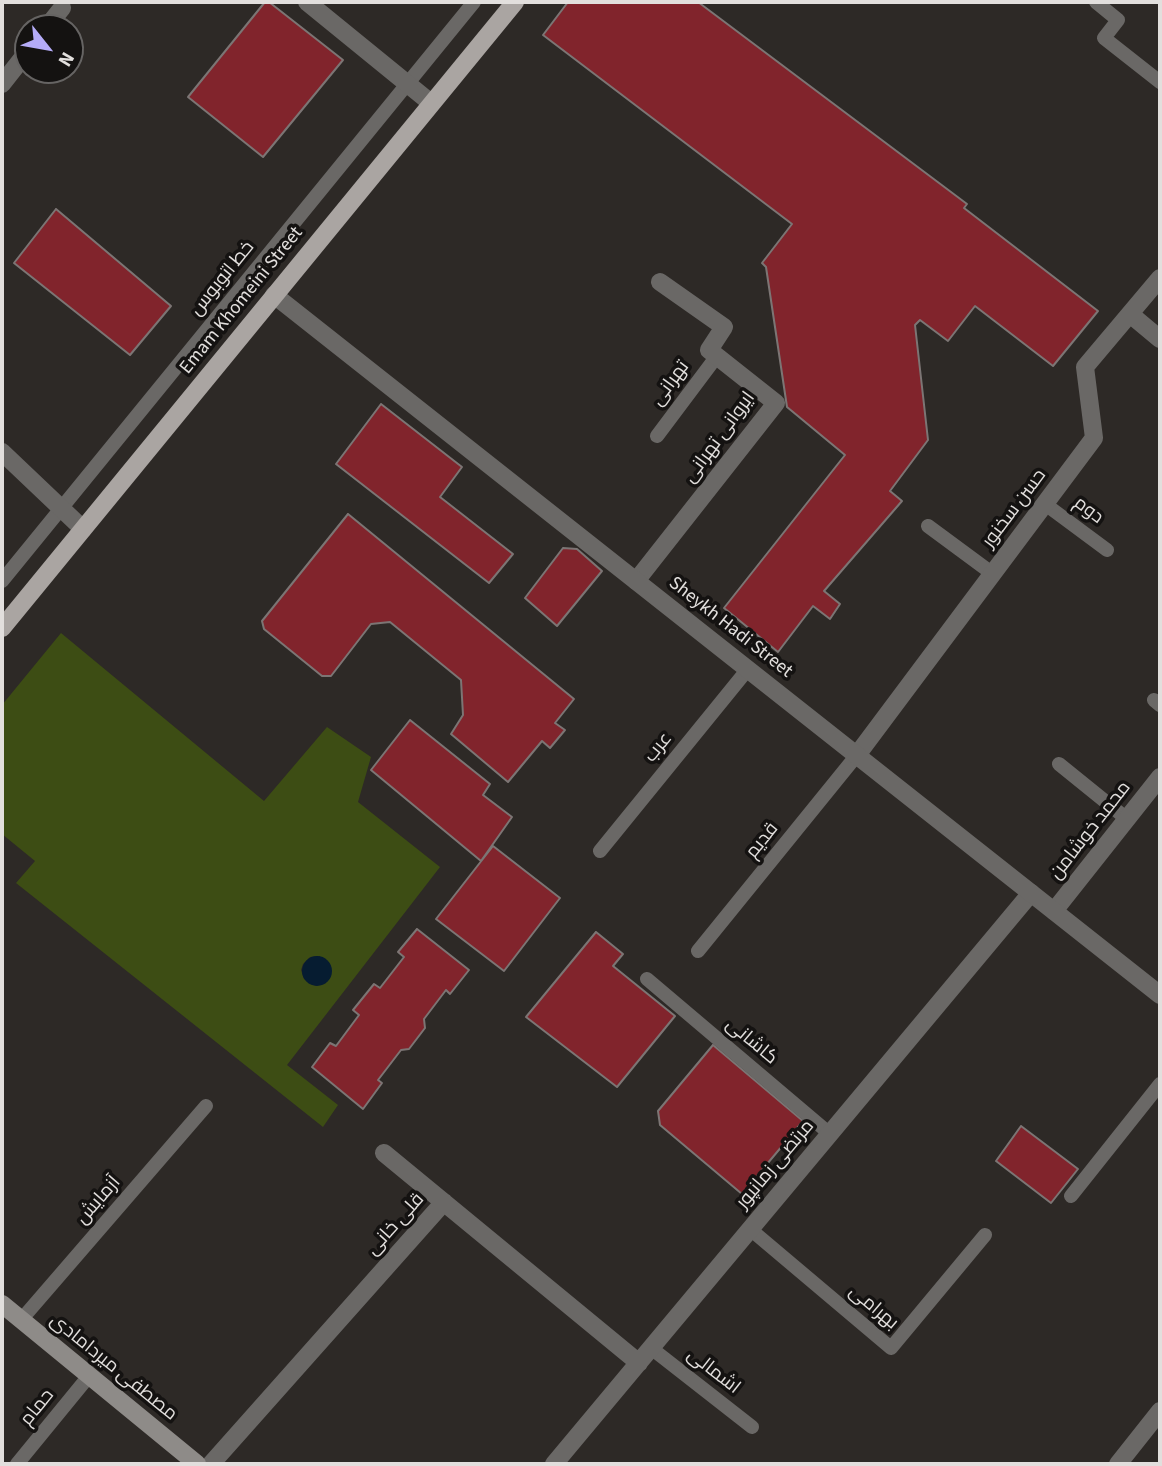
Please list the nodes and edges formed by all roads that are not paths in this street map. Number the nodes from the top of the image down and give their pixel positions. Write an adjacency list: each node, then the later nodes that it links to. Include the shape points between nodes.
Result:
1 (307, 2): 10 (street)
2 (474, 2): 10 (lane, خط اتوبوس)
3 (514, 2): 11 (main road, Emam Khomeini Street)
4 (1096, 2): 8 (lane, via 1118,20 1104,38)
5 (62, 8): 6 (street)
6 (57, 14)
7 (14, 68): 9 (street)
8 (1160, 82)
9 (2, 83)
10 (408, 84): 11 (street); 21 (lane, خط اتوبوس)
11 (431, 103): 14 (main road, Emam Khomeini Street)
12 (1160, 278): 15 (street, حسن سخنور)
13 (660, 282): 17 (street, via 724,327 709,350)
14 (274, 295): 23 (main road, Emam Khomeini Street); 26 (street, Sheykh Hadi Street)
15 (1130, 314): 16 (street); 20 (street, حسن سخنور, via 1085,367 1094,438)
16 (1160, 339)
17 (717, 356): 18 (lane, تهرانی); 26 (street, ایروانی تهرانی, via 776,404)
18 (657, 436)
19 (2, 452): 21 (street)
20 (1045, 504): 24 (lane, دوم); 25 (street, حسن سخنور)
21 (61, 509): 23 (street); 27 (lane, خط اتوبوس)
22 (928, 526): 25 (lane)
23 (83, 529): 28 (main road, Emam Khomeini Street)
24 (1107, 550)
25 (993, 574): 30 (street, حسن سخنور)
26 (636, 581): 29 (street, Sheykh Hadi Street)
27 (2, 582)
28 (2, 628)
29 (748, 669): 30 (street, Sheykh Hadi Street); 34 (lane, عرب)
30 (857, 755): 35 (street, Sheykh Hadi Street); 37 (lane, قدیم)
31 (1059, 764): 33 (lane)
32 (1160, 777): 33 (street, محمد خوشامن)
33 (1127, 819): 36 (street, محمد خوشامن)
34 (600, 851)
35 (1031, 893): 36 (street, Sheykh Hadi Street); 42 (street, مرتضی زمانپور)
36 (1054, 911): 39 (street, Sheykh Hadi Street)
37 (698, 951)
38 (647, 979): 42 (lane, کاشانی)
39 (1160, 995)
40 (1160, 1084): 44 (lane)
41 (206, 1106): 49 (lane, آزمایش)
42 (830, 1134): 46 (street, مرتضی زمانپور)
43 (384, 1153): 45 (street)
44 (1072, 1196)
45 (444, 1202): 51 (street, قلی خانی); 56 (street, قلی خانی)
46 (750, 1229): 47 (lane, بهرامی, via 891,1348); 50 (street, مرتضی زمانپور)
47 (985, 1236)
48 (2, 1304): 49 (main road, مصطفی میردامادی)
49 (21, 1320): 52 (main road, مصطفی میردامادی)
50 (651, 1349): 51 (street, مرتضی زمانپور); 54 (lane, اشمالی)
51 (639, 1363): 57 (street, مرتضی زمانپور)
52 (89, 1376): 55 (lane, حمام); 56 (main road, مصطفی میردامادی)
53 (1160, 1410): 58 (street)
54 (752, 1427)
55 (18, 1464)
56 (200, 1464)
57 (554, 1464)
58 (1118, 1464)

